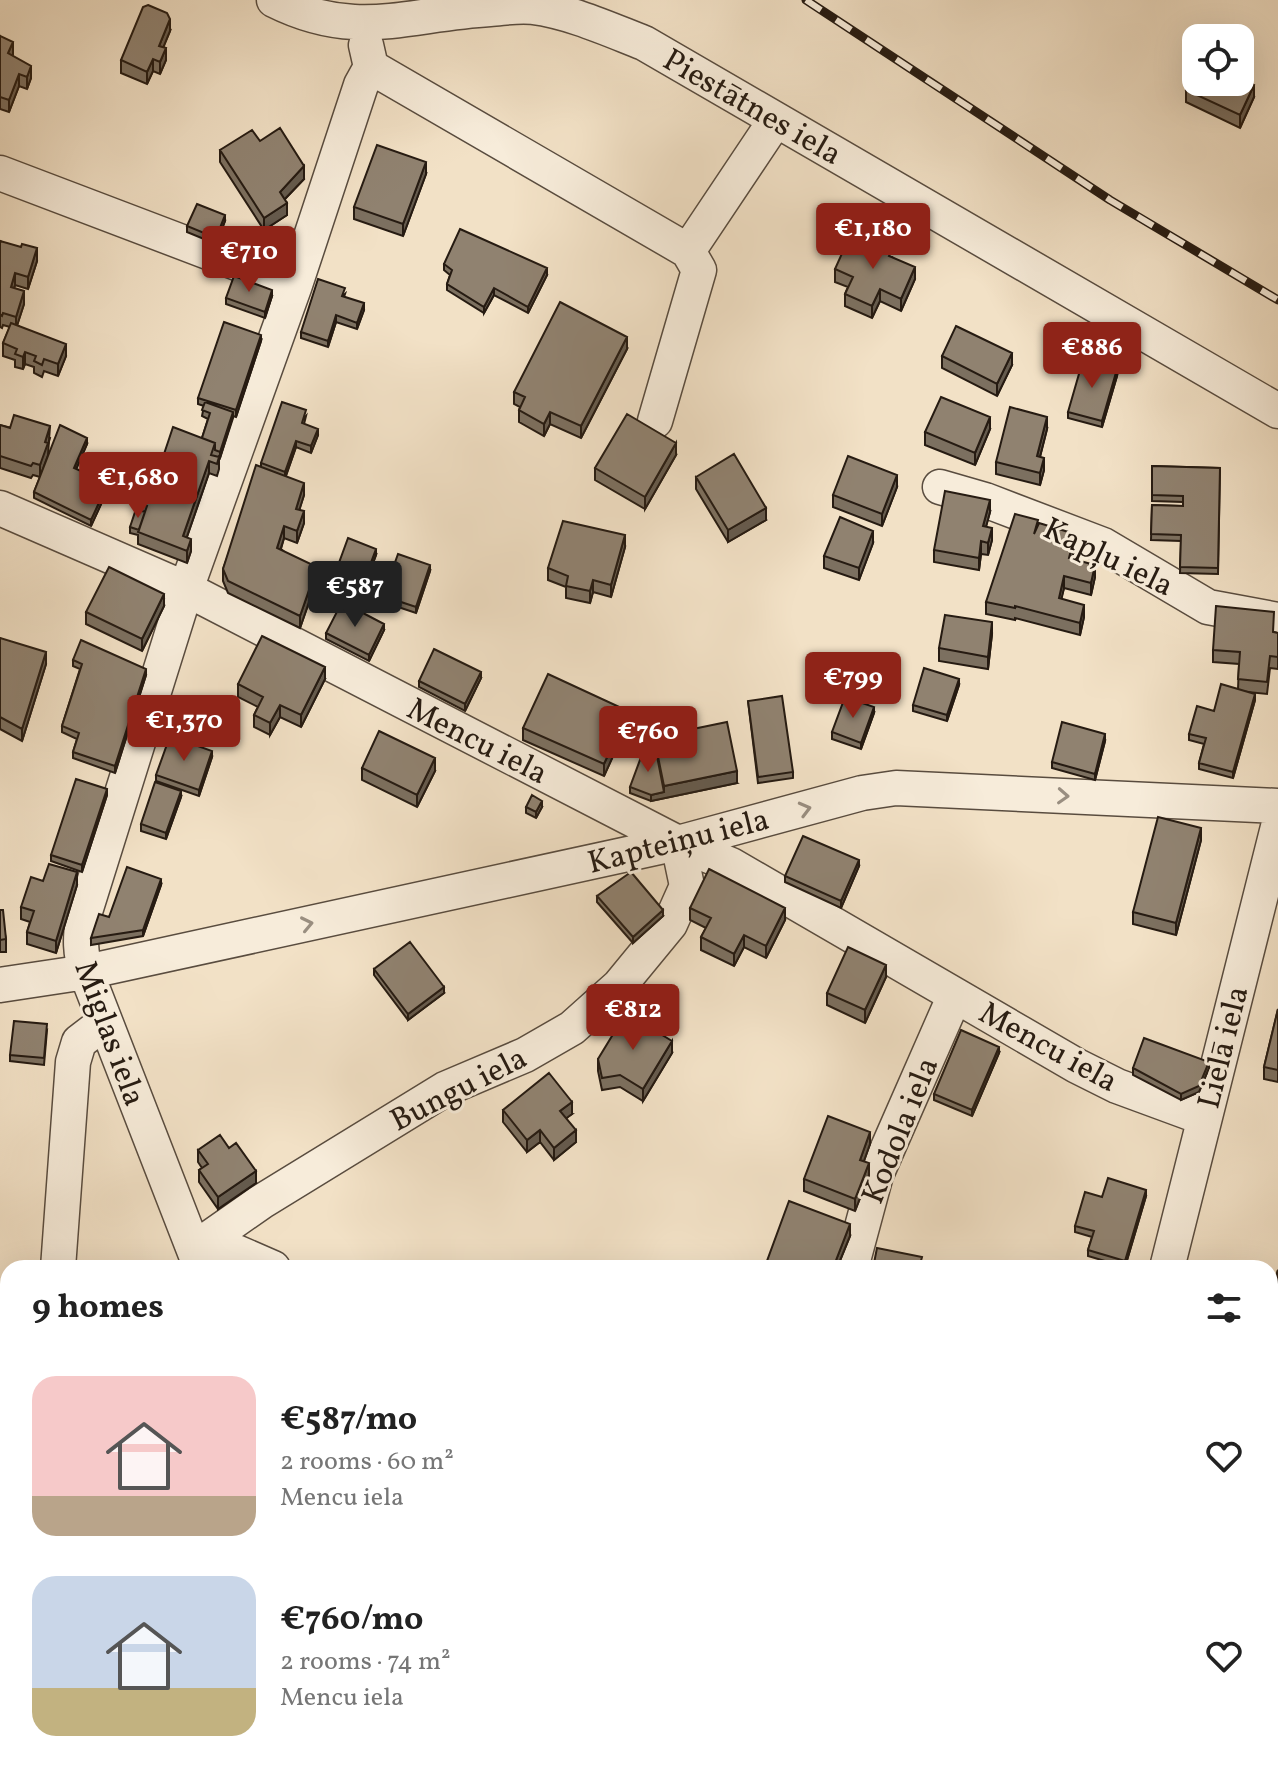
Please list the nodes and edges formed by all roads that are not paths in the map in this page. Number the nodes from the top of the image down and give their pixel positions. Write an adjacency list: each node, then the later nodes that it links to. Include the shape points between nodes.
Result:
1 (274, 0): 2 (street, Piestātnes iela, via 320,19)
2 (363, 24): 3 (street); 4 (street, Piestātnes iela, via 448,12 545,10 644,43)
3 (371, 67): 6 (street); 7 (street, Miglas iela)
4 (775, 121): 6 (street); 8 (street, Piestātnes iela)
5 (0, 173): 7 (street)
6 (688, 251): 9 (street, via 699,270)
7 (295, 285): 12 (street, Miglas iela)
8 (1278, 411)
9 (655, 421)
10 (940, 487): 13 (street, Kapļu iela, via 1103,545 1208,607)
11 (0, 508): 12 (street, Mencu iela)
12 (186, 589): 16 (street, Mencu iela); 17 (street, Miglas iela, via 83,918 79,950)
13 (1278, 620)
14 (1278, 806): 16 (street, Kapteiņu iela, one-way to 14, via 896,788)
15 (1278, 827): 21 (street, Lielā iela)
16 (678, 843): 17 (street, Kapteiņu iela, one-way to 16); 19 (street, Mencu iela, via 731,865); 22 (street, Bungu iela, via 687,886 670,924 619,986 572,1028 445,1089 261,1202)
17 (86, 972): 18 (street, Kapteiņu iela); 20 (street, Miglas iela)
18 (0, 985)
19 (955, 995): 21 (street, Mencu iela, via 1117,1086); 25 (street, Kodola iela, via 876,1175)
20 (105, 1022): 22 (street, Miglas iela); 23 (street, via 79,1042 73,1062)
21 (1204, 1118): 26 (street, Lielā iela)
22 (197, 1258): 24 (street, via 227,1248)
23 (59, 1260)
24 (255, 1260)
25 (853, 1260)
26 (1169, 1260)

